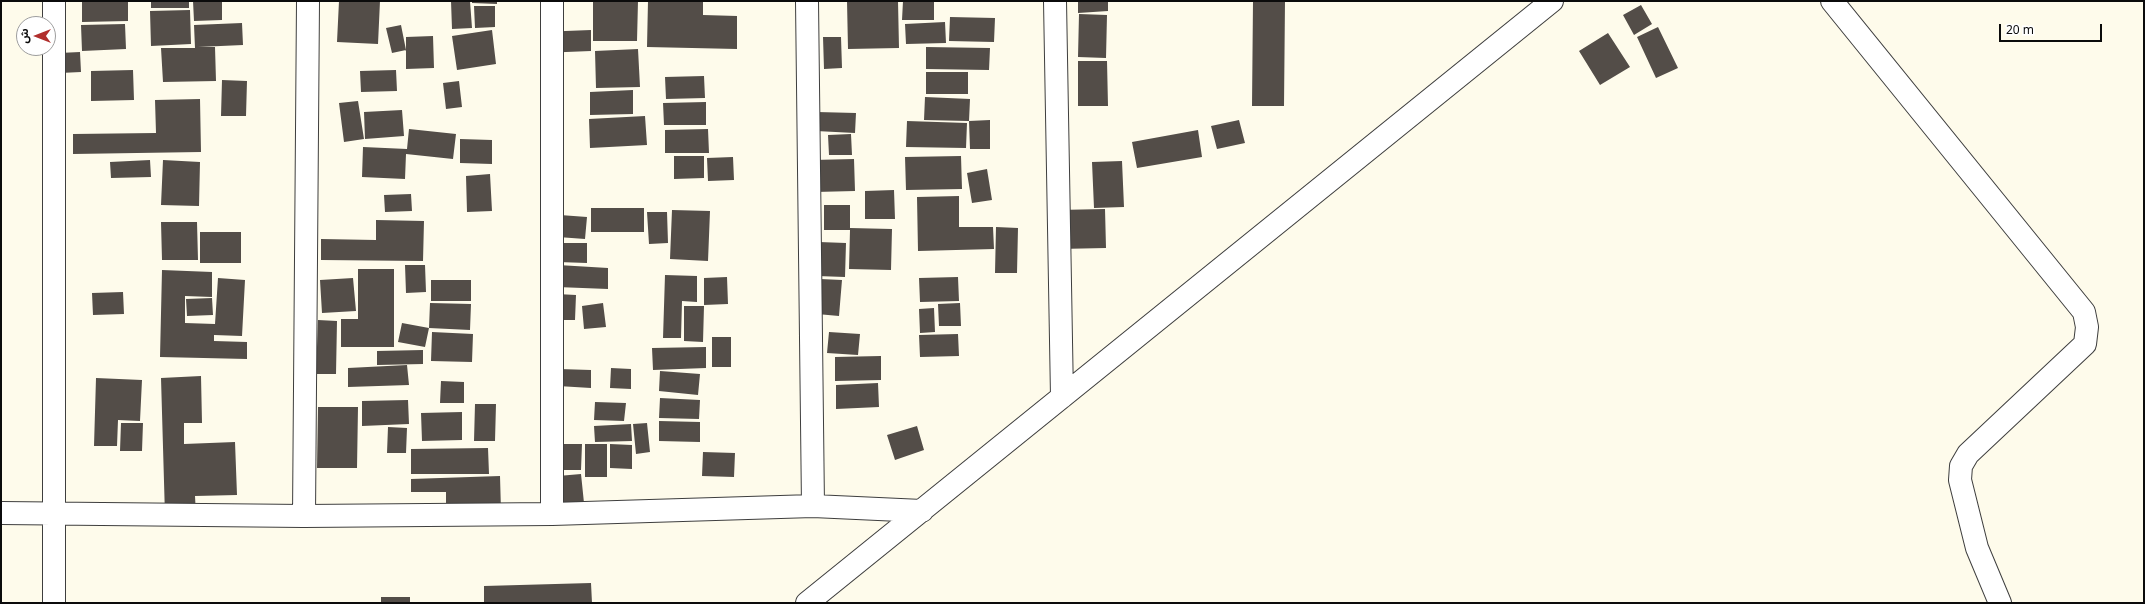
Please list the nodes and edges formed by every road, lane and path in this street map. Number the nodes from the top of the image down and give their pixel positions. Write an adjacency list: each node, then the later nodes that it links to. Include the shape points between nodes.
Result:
1 (54, 1): 12 (street)
2 (308, 1): 14 (street)
3 (552, 1): 13 (street)
4 (807, 1): 9 (street)
5 (1055, 1): 8 (street)
6 (1552, 1): 8 (street)
7 (1832, 1): 17 (street, via 2084,312 2087,327 2085,344 1968,454 1961,466 1960,480 1977,548)
8 (1062, 396): 10 (street)
9 (813, 506): 10 (street); 13 (street)
10 (922, 512): 16 (street)
11 (1, 514): 12 (street)
12 (54, 514): 14 (street); 15 (street)
13 (552, 514): 14 (street)
14 (304, 516)
15 (54, 603)
16 (807, 603)
17 (2000, 603)

